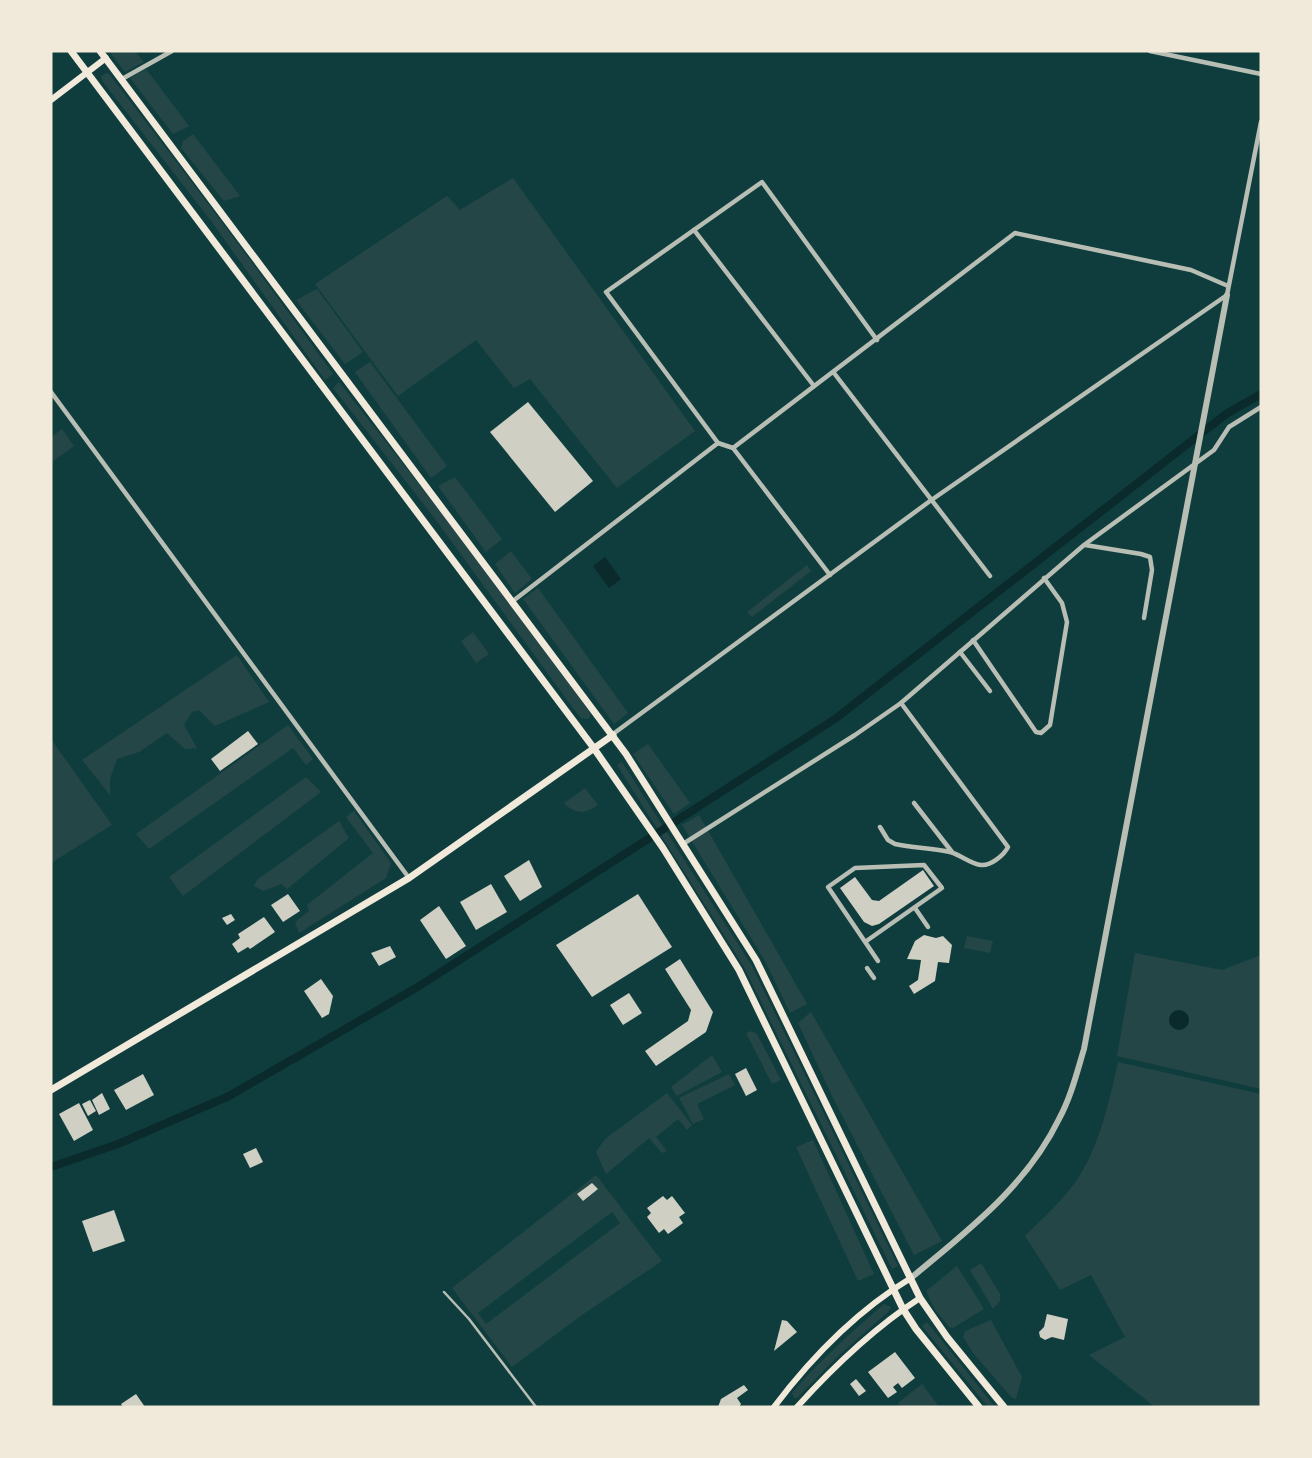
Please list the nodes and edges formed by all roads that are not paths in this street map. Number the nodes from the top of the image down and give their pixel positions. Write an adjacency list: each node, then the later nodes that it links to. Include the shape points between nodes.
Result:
1 (71, 51): 6 (main road)
2 (100, 51): 5 (main road)
3 (172, 51): 8 (street)
4 (1150, 51): 7 (street)
5 (106, 58): 6 (main road); 8 (main road)
6 (87, 73): 9 (main road); 34 (main road)
7 (1261, 74)
8 (122, 79): 27 (main road)
9 (51, 100)
10 (1261, 122): 12 (street)
11 (694, 230): 14 (street, via 762,182); 16 (street); 19 (street, via 606,292)
12 (1228, 286): 13 (street); 14 (street, via 1191,270 1015,233)
13 (1227, 295): 21 (street); 22 (street)
14 (877, 340): 15 (street)
15 (834, 373): 16 (street); 22 (street)
16 (814, 386): 20 (street)
17 (51, 392): 39 (street)
18 (1261, 407): 21 (street, via 1229,427 1214,450)
19 (718, 443): 20 (street); 27 (street)
20 (733, 448): 24 (street)
21 (1194, 464): 23 (street); 47 (street, via 1084,1049 1069,1096 1050,1137 1015,1185)
22 (930, 501): 24 (street); 25 (street)
23 (1084, 545): 26 (street); 28 (street, via 1150,557)
24 (830, 575): 33 (street)
25 (990, 576)
26 (1044, 578): 29 (street); 29 (street, via 1062,603 1068,622 1050,725 1045,731 1036,732)
27 (513, 601): 33 (main road)
28 (1144, 618)
29 (973, 640): 30 (street)
30 (960, 652): 31 (street); 32 (street)
31 (990, 691)
32 (901, 703): 37 (street); 38 (street, via 1008,848 985,865)
33 (613, 735): 34 (main road); 37 (main road)
34 (593, 747): 39 (main road); 48 (main road, via 739,970)
35 (914, 803): 38 (street)
36 (880, 827): 38 (street, via 895,844)
37 (680, 841): 47 (main road, via 756,960)
38 (952, 853)
39 (409, 878): 46 (main road)
40 (915, 908): 41 (street); 42 (street); 42 (street, via 942,888 924,865 855,868 828,887)
41 (928, 927)
42 (865, 942): 43 (street)
43 (878, 961)
44 (867, 968): 45 (street)
45 (874, 978)
46 (51, 1090)
47 (911, 1278): 48 (main road); 50 (main road)
48 (892, 1289): 51 (main road); 52 (main road, via 823,1350)
49 (444, 1292): 53 (lane)
50 (920, 1298): 51 (main road); 57 (main road)
51 (903, 1309): 55 (main road, via 836,1366); 56 (main road)
52 (783, 1396): 54 (main road); 55 (main road)
53 (536, 1407)
54 (774, 1407)
55 (797, 1407)
56 (979, 1407)
57 (1003, 1407)

